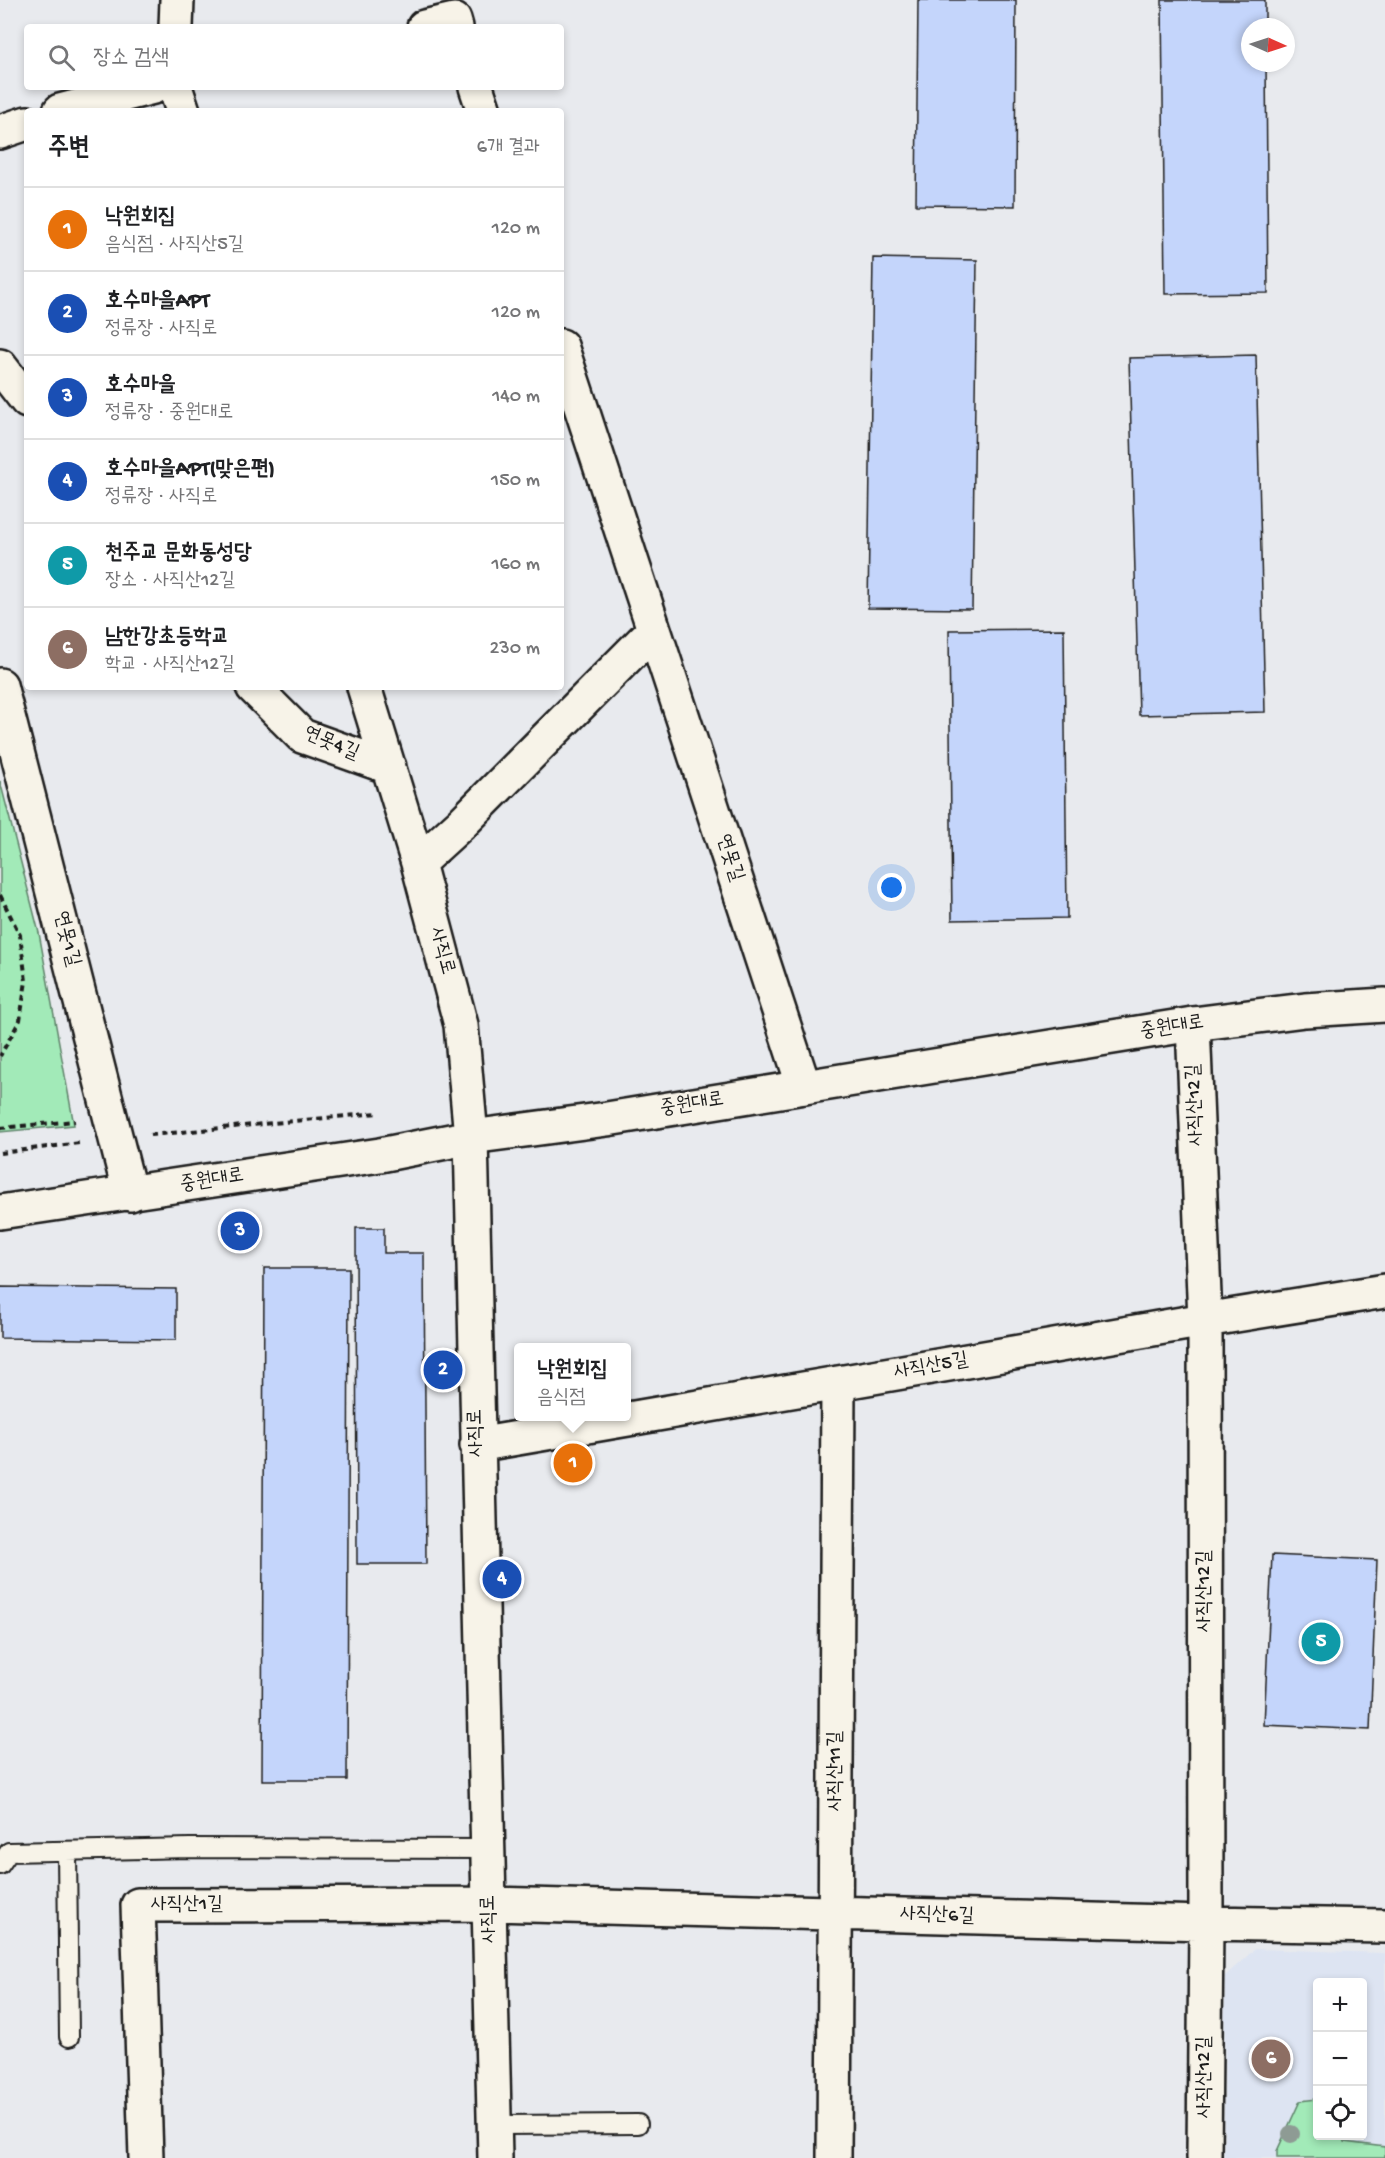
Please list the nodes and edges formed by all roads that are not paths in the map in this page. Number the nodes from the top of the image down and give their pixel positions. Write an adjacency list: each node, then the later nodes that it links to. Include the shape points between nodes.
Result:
1 (177, 0): 2 (street)
2 (176, 24)
3 (437, 24): 4 (street, via 454,20)
4 (455, 24)
5 (141, 90): 8 (street)
6 (176, 90): 9 (street)
7 (477, 90): 10 (street)
8 (72, 108)
9 (182, 108)
10 (483, 108)
11 (24, 124): 12 (street)
12 (0, 132)
13 (564, 355): 16 (street, 연못길)
14 (0, 366): 15 (street)
15 (24, 397)
16 (654, 630): 21 (street); 24 (street, 연못길)
17 (0, 685): 26 (street, 연못1길)
18 (256, 690): 20 (street, 연못4길, via 302,736)
19 (365, 690): 20 (street, 사직로)
20 (389, 767): 21 (street, 사직로)
21 (418, 863): 25 (street, 사직로, via 461,1025)
22 (1385, 1005): 23 (street, 중원대로)
23 (1193, 1024): 24 (street, 중원대로); 29 (street, 사직산12길)
24 (804, 1087): 25 (street, 중원대로)
25 (471, 1137): 26 (street, 중원대로); 33 (street, 사직로)
26 (130, 1194): 27 (street, 중원대로)
27 (0, 1212)
28 (1385, 1291): 29 (street, 사직산5길)
29 (1204, 1320): 30 (street, 사직산5길); 39 (street, 사직산12길)
30 (838, 1383): 31 (street, 사직산5길); 38 (street, 사직산11길)
31 (631, 1419)
32 (617, 1421): 33 (street, 사직산5길)
33 (477, 1445): 34 (street, 사직로)
34 (489, 1849): 35 (lane); 37 (street, 사직로)
35 (67, 1851): 36 (lane, via 9,1852); 41 (lane)
36 (0, 1866)
37 (489, 1904): 38 (street, 사직산6길); 43 (street, 사직로); 44 (street, 사직산1길, via 138,1905)
38 (835, 1912): 39 (street, 사직산6길); 46 (street, 사직산11길)
39 (1206, 1923): 40 (street, 사직산6길); 47 (street, 사직산12길)
40 (1385, 1926)
41 (69, 2037)
42 (638, 2124): 43 (lane)
43 (494, 2125): 45 (street, 사직로)
44 (146, 2158)
45 (495, 2158)
46 (834, 2158)
47 (1204, 2158)

